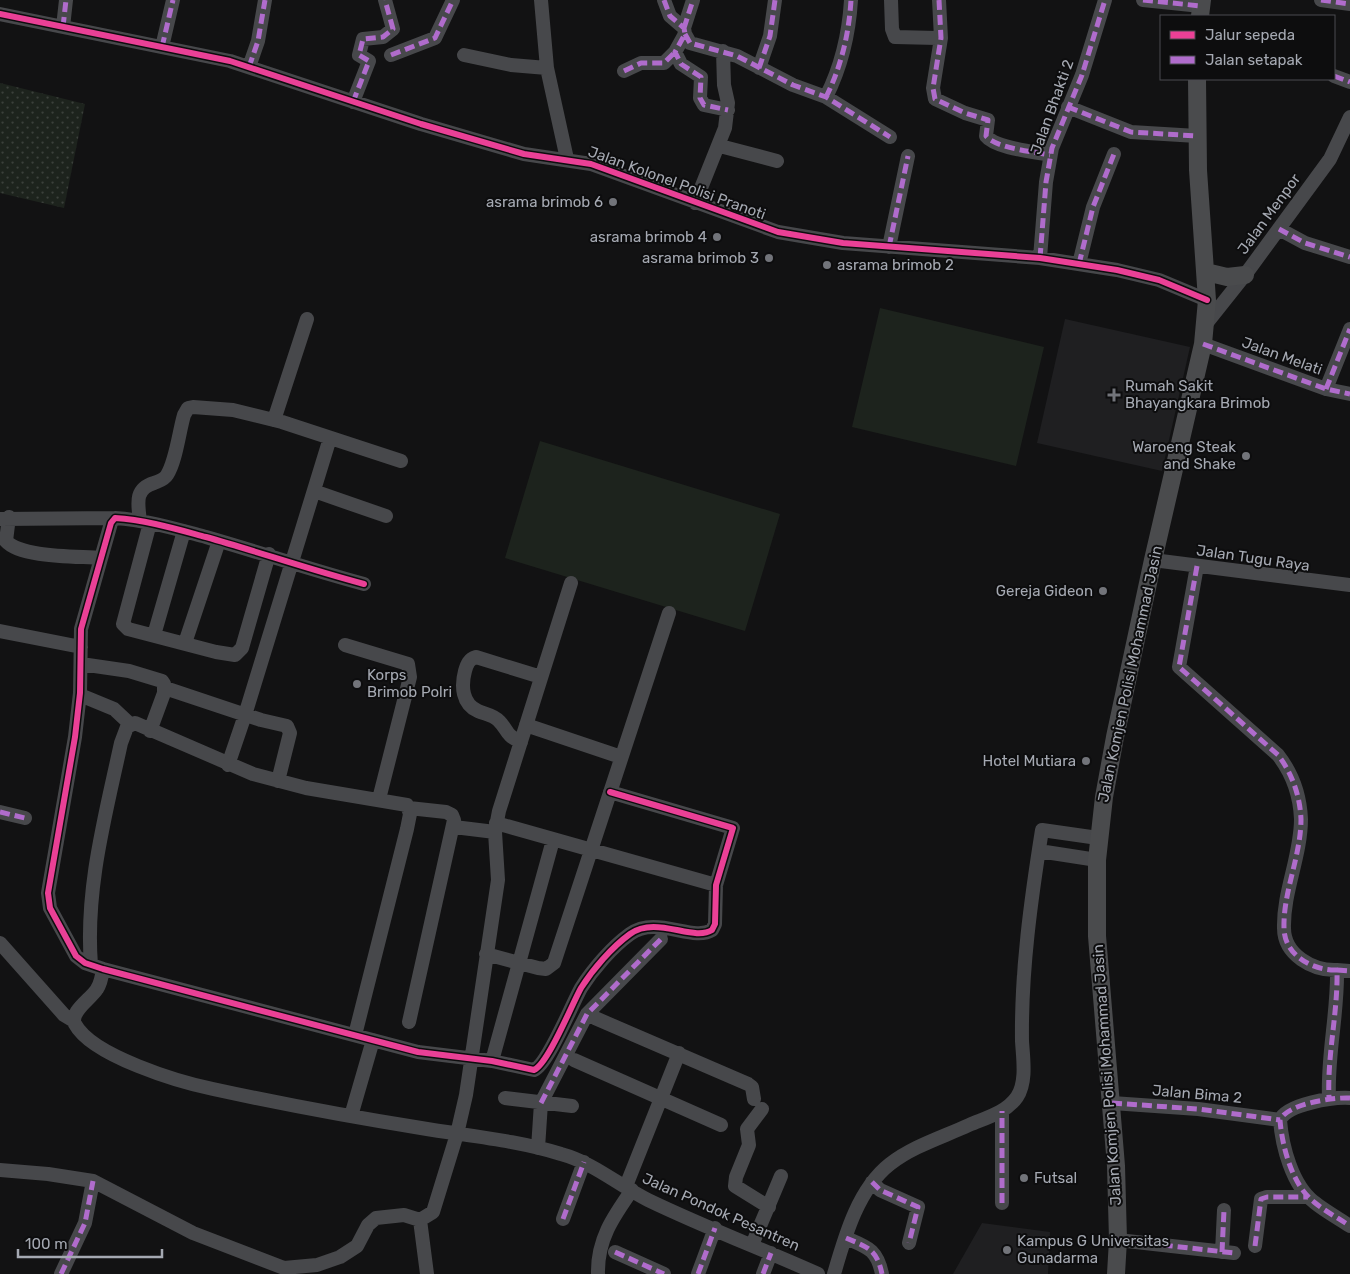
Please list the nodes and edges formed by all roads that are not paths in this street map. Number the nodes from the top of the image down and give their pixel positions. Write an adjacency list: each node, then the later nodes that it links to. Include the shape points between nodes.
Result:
1 (66, 0): 19 (street)
2 (173, 0): 22 (street)
3 (265, 0): 27 (street, via 258,41)
4 (385, 0): 35 (street, via 393,30 383,37 363,39 359,55 369,61)
5 (453, 0): 25 (street, via 435,38)
6 (541, 0): 28 (street)
7 (664, 0): 20 (street, via 670,16)
8 (693, 0): 20 (street)
9 (775, 0): 29 (street, via 767,49)
10 (851, 0): 34 (street, via 844,48)
11 (891, 0): 21 (street, via 895,37)
12 (939, 0): 43 (street, via 941,38 933,88 935,99 988,120 986,136 992,140)
13 (1105, 0): 36 (street, Jalan Bhakti 2, via 1082,75)
14 (1143, 0): 17 (street)
15 (1321, 0): 16 (street)
16 (1350, 4)
17 (1201, 7)
18 (0, 14): 19 (street, Jalan Kolonel Polisi Pranoti)
19 (63, 27): 22 (street, Jalan Kolonel Polisi Pranoti)
20 (684, 31): 23 (street, via 690,43); 24 (street)
21 (937, 38)
22 (162, 48): 27 (street, Jalan Kolonel Polisi Pranoti)
23 (723, 51): 29 (street); 37 (street)
24 (675, 52): 30 (street, via 667,62 641,63); 37 (street, via 681,64 701,76 700,98 704,105)
25 (392, 55)
26 (464, 55): 28 (street, via 511,65)
27 (249, 67): 35 (street, Jalan Kolonel Polisi Pranoti)
28 (546, 68): 45 (street)
29 (759, 68): 34 (street)
30 (624, 71)
31 (1335, 76): 33 (street)
32 (1196, 80): 39 (main road, Jalan Komjen Polisi Mohammad Jasin)
33 (1350, 82)
34 (826, 97): 40 (street)
35 (353, 102): 45 (street, Jalan Kolonel Polisi Pranoti, via 524,154)
36 (1068, 107): 39 (street, via 1131,132); 43 (street, Jalan Bhakti 2)
37 (728, 110): 41 (street)
38 (1350, 117): 48 (street, Jalan Menpor, via 1330,158)
39 (1197, 136): 53 (main road, Jalan Komjen Polisi Mohammad Jasin)
40 (890, 137)
41 (720, 146): 46 (street); 47 (street)
42 (1114, 154): 52 (street, via 1093,207)
43 (1050, 155): 51 (street, Jalan Bhakti 2)
44 (908, 156): 49 (street)
45 (567, 159): 47 (street, Jalan Kolonel Polisi Pranoti, via 591,164)
46 (777, 161)
47 (695, 203): 49 (street, Jalan Kolonel Polisi Pranoti, via 778,232)
48 (1278, 229): 50 (street, via 1305,243); 54 (street, Jalan Menpor)
49 (889, 247): 51 (street, Jalan Kolonel Polisi Pranoti)
50 (1350, 257)
51 (1040, 258): 52 (street, Jalan Kolonel Polisi Pranoti)
52 (1079, 264): 55 (street, Jalan Kolonel Polisi Pranoti, via 1144,276)
53 (1206, 272): 54 (main road); 55 (main road, Jalan Komjen Polisi Mohammad Jasin)
54 (1245, 275): 57 (street, Jalan Menpor)
55 (1207, 300): 57 (main road, Jalan Komjen Polisi Mohammad Jasin)
56 (307, 319): 62 (street)
57 (1206, 324): 59 (main road, Jalan Komjen Polisi Mohammad Jasin)
58 (1350, 330): 60 (street)
59 (1203, 344): 60 (street, Jalan Melati); 74 (main road, Jalan Komjen Polisi Mohammad Jasin)
60 (1326, 389): 61 (street, Jalan Melati)
61 (1350, 394)
62 (274, 420): 63 (street); 69 (street, via 233,410 188,408 168,473 161,481 140,491 138,498)
63 (330, 438): 64 (street); 65 (street)
64 (401, 460)
65 (314, 491): 66 (street); 75 (street)
66 (386, 516)
67 (4, 518): 68 (street); 73 (street, via 6,541 16,548)
68 (115, 518): 69 (street); 73 (street)
69 (145, 522): 70 (street); 82 (street, via 123,620 128,629)
70 (184, 531): 71 (street); 82 (street)
71 (219, 541): 72 (street); 83 (street)
72 (269, 554): 75 (street); 83 (street, via 240,652 228,655)
73 (101, 558): 85 (street, via 84,614)
74 (1153, 560): 76 (street, Jalan Tugu Raya); 105 (main road, Jalan Komjen Polisi Mohammad Jasin, via 1108,772)
75 (292, 562): 78 (street); 90 (street)
76 (1197, 566): 79 (street, Jalan Tugu Raya); 116 (street, via 1178,667 1272,749 1288,769 1301,818 1284,934 1294,951 1313,968)
77 (571, 583): 87 (street)
78 (364, 584)
79 (1350, 585)
80 (669, 613): 95 (street)
81 (0, 632): 85 (street)
82 (154, 634): 83 (street)
83 (185, 643)
84 (345, 645): 99 (street, via 408,664 410,677)
85 (81, 648): 86 (street)
86 (81, 664): 88 (street, via 158,679); 89 (street)
87 (541, 677): 92 (street); 94 (street, via 476,657 471,658 466,668 463,684 467,702 497,719 511,737)
88 (165, 688): 90 (street); 93 (street)
89 (80, 695): 91 (street, via 114,709); 115 (street, via 47,899 76,956)
90 (246, 715): 96 (street); 97 (street, via 289,728)
91 (130, 724): 93 (street, via 135,723); 115 (street, via 121,743 92,885 88,935)
92 (526, 725): 94 (street); 95 (street)
93 (150, 731): 96 (street)
94 (521, 742): 104 (street)
95 (622, 757): 98 (street)
96 (228, 765): 97 (street)
97 (278, 781): 99 (street)
98 (610, 792): 107 (street); 110 (street, via 733,828)
99 (379, 799): 100 (street, via 402,802)
100 (409, 808): 103 (street, via 446,812 452,816); 120 (street, via 407,829)
101 (0, 812): 102 (street)
102 (25, 818)
103 (454, 827): 104 (street); 119 (street)
104 (496, 828): 106 (street); 113 (street, via 498,880)
105 (1098, 838): 108 (street, via 1042,830); 109 (main road, Jalan Komjen Polisi Mohammad Jasin)
106 (553, 840): 107 (street); 114 (street)
107 (591, 849): 110 (street); 114 (street, via 554,963 546,969)
108 (1039, 851): 109 (street); 133 (street, via 1021,992 1021,1087)
109 (1097, 860): 131 (main road, Jalan Komjen Polisi Mohammad Jasin, via 1097,927)
110 (716, 885): 124 (street, via 714,924 707,932 651,927 632,932 622,941 582,987 538,1069 530,1070)
111 (661, 939): 130 (street, via 587,1014)
112 (1, 950): 118 (street, Jalan Pondok Pesantren)
113 (486, 954): 114 (street); 123 (street)
114 (517, 962): 124 (street)
115 (97, 967): 118 (street, via 97,989 75,1014); 120 (street)
116 (1344, 970): 127 (street, via 1328,1075)
117 (595, 1018): 122 (street)
118 (74, 1021): 134 (street, Jalan Pondok Pesantren, via 86,1036 107,1050 134,1065 165,1076 212,1089)
119 (409, 1022)
120 (355, 1036): 121 (street)
121 (372, 1040): 123 (street, via 418,1052); 134 (street)
122 (678, 1053): 129 (street); 147 (street, via 752,1087 758,1104 747,1128 749,1145 735,1186)
123 (471, 1058): 124 (street); 137 (street)
124 (492, 1060)
125 (574, 1060): 129 (street)
126 (505, 1098): 130 (street)
127 (1329, 1098): 128 (street); 135 (street, via 1294,1108)
128 (1350, 1098)
129 (660, 1099): 136 (street); 144 (street)
130 (541, 1103): 132 (street); 138 (street)
131 (1112, 1103): 135 (street, Jalan Bima 2, via 1198,1108); 154 (main road, Jalan Komjen Polisi Mohammad Jasin)
132 (572, 1106)
133 (1002, 1111): 143 (street, via 909,1153 891,1163); 146 (street)
134 (351, 1116): 137 (street, Jalan Pondok Pesantren)
135 (1280, 1120): 145 (street, via 1288,1156)
136 (721, 1125)
137 (457, 1134): 138 (street, Jalan Pondok Pesantren); 150 (street, via 433,1212)
138 (538, 1148): 139 (street, Jalan Pondok Pesantren)
139 (584, 1162): 144 (street, Jalan Pondok Pesantren); 149 (street)
140 (0, 1170): 142 (street)
141 (781, 1176): 147 (street)
142 (93, 1181): 150 (street, via 193,1233 284,1268 317,1265 340,1257 357,1246 368,1225 376,1218 404,1215); 160 (street, via 85,1223)
143 (872, 1182): 153 (street); 155 (street, via 880,1190 918,1207)
144 (629, 1188): 152 (street, Jalan Pondok Pesantren); 162 (street, via 603,1236)
145 (1308, 1197): 151 (street); 157 (street, via 1267,1196 1261,1199)
146 (1002, 1203)
147 (769, 1207): 156 (street)
148 (1224, 1210): 154 (street, via 1228,1252)
149 (563, 1219)
150 (420, 1220): 161 (street)
151 (1350, 1226)
152 (715, 1228): 156 (street, Jalan Pondok Pesantren); 164 (street)
153 (846, 1238): 167 (street); 168 (street, via 878,1256)
154 (1118, 1240): 169 (main road, Jalan Komjen Polisi Mohammad Jasin)
155 (910, 1243)
156 (752, 1245): 159 (street, Jalan Pondok Pesantren)
157 (1255, 1246)
158 (615, 1252): 163 (street)
159 (771, 1253): 165 (street); 166 (street, Jalan Pondok Pesantren)
160 (61, 1274)
161 (427, 1274)
162 (598, 1274)
163 (664, 1274)
164 (698, 1274)
165 (764, 1274)
166 (818, 1274)
167 (834, 1274)
168 (882, 1274)
169 (1116, 1274)

